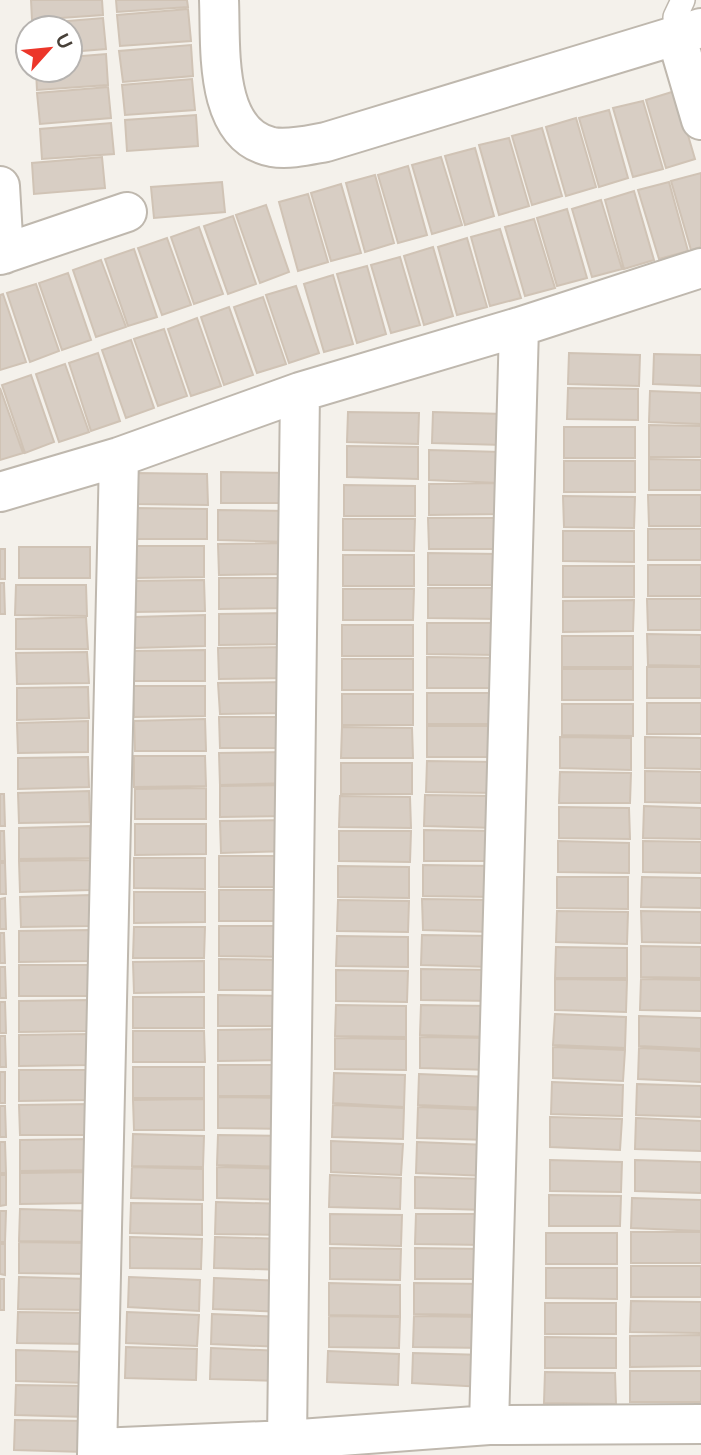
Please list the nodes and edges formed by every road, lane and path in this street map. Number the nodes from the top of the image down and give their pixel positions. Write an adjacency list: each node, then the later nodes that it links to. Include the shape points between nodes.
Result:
1 (219, 0): 2 (street, via 222,65 230,107 238,126 253,141 273,147 326,142)
2 (687, 21): 3 (street)
3 (701, 120)
4 (0, 186): 6 (street)
5 (127, 212): 6 (street)
6 (2, 254)
7 (701, 268): 8 (street)
8 (519, 327): 9 (street); 13 (street)
9 (300, 392): 10 (street); 14 (street)
10 (118, 457): 11 (street); 15 (street)
11 (0, 492)
12 (701, 1424): 13 (street)
13 (489, 1425): 14 (street)
14 (287, 1440): 15 (street)
15 (98, 1451)

